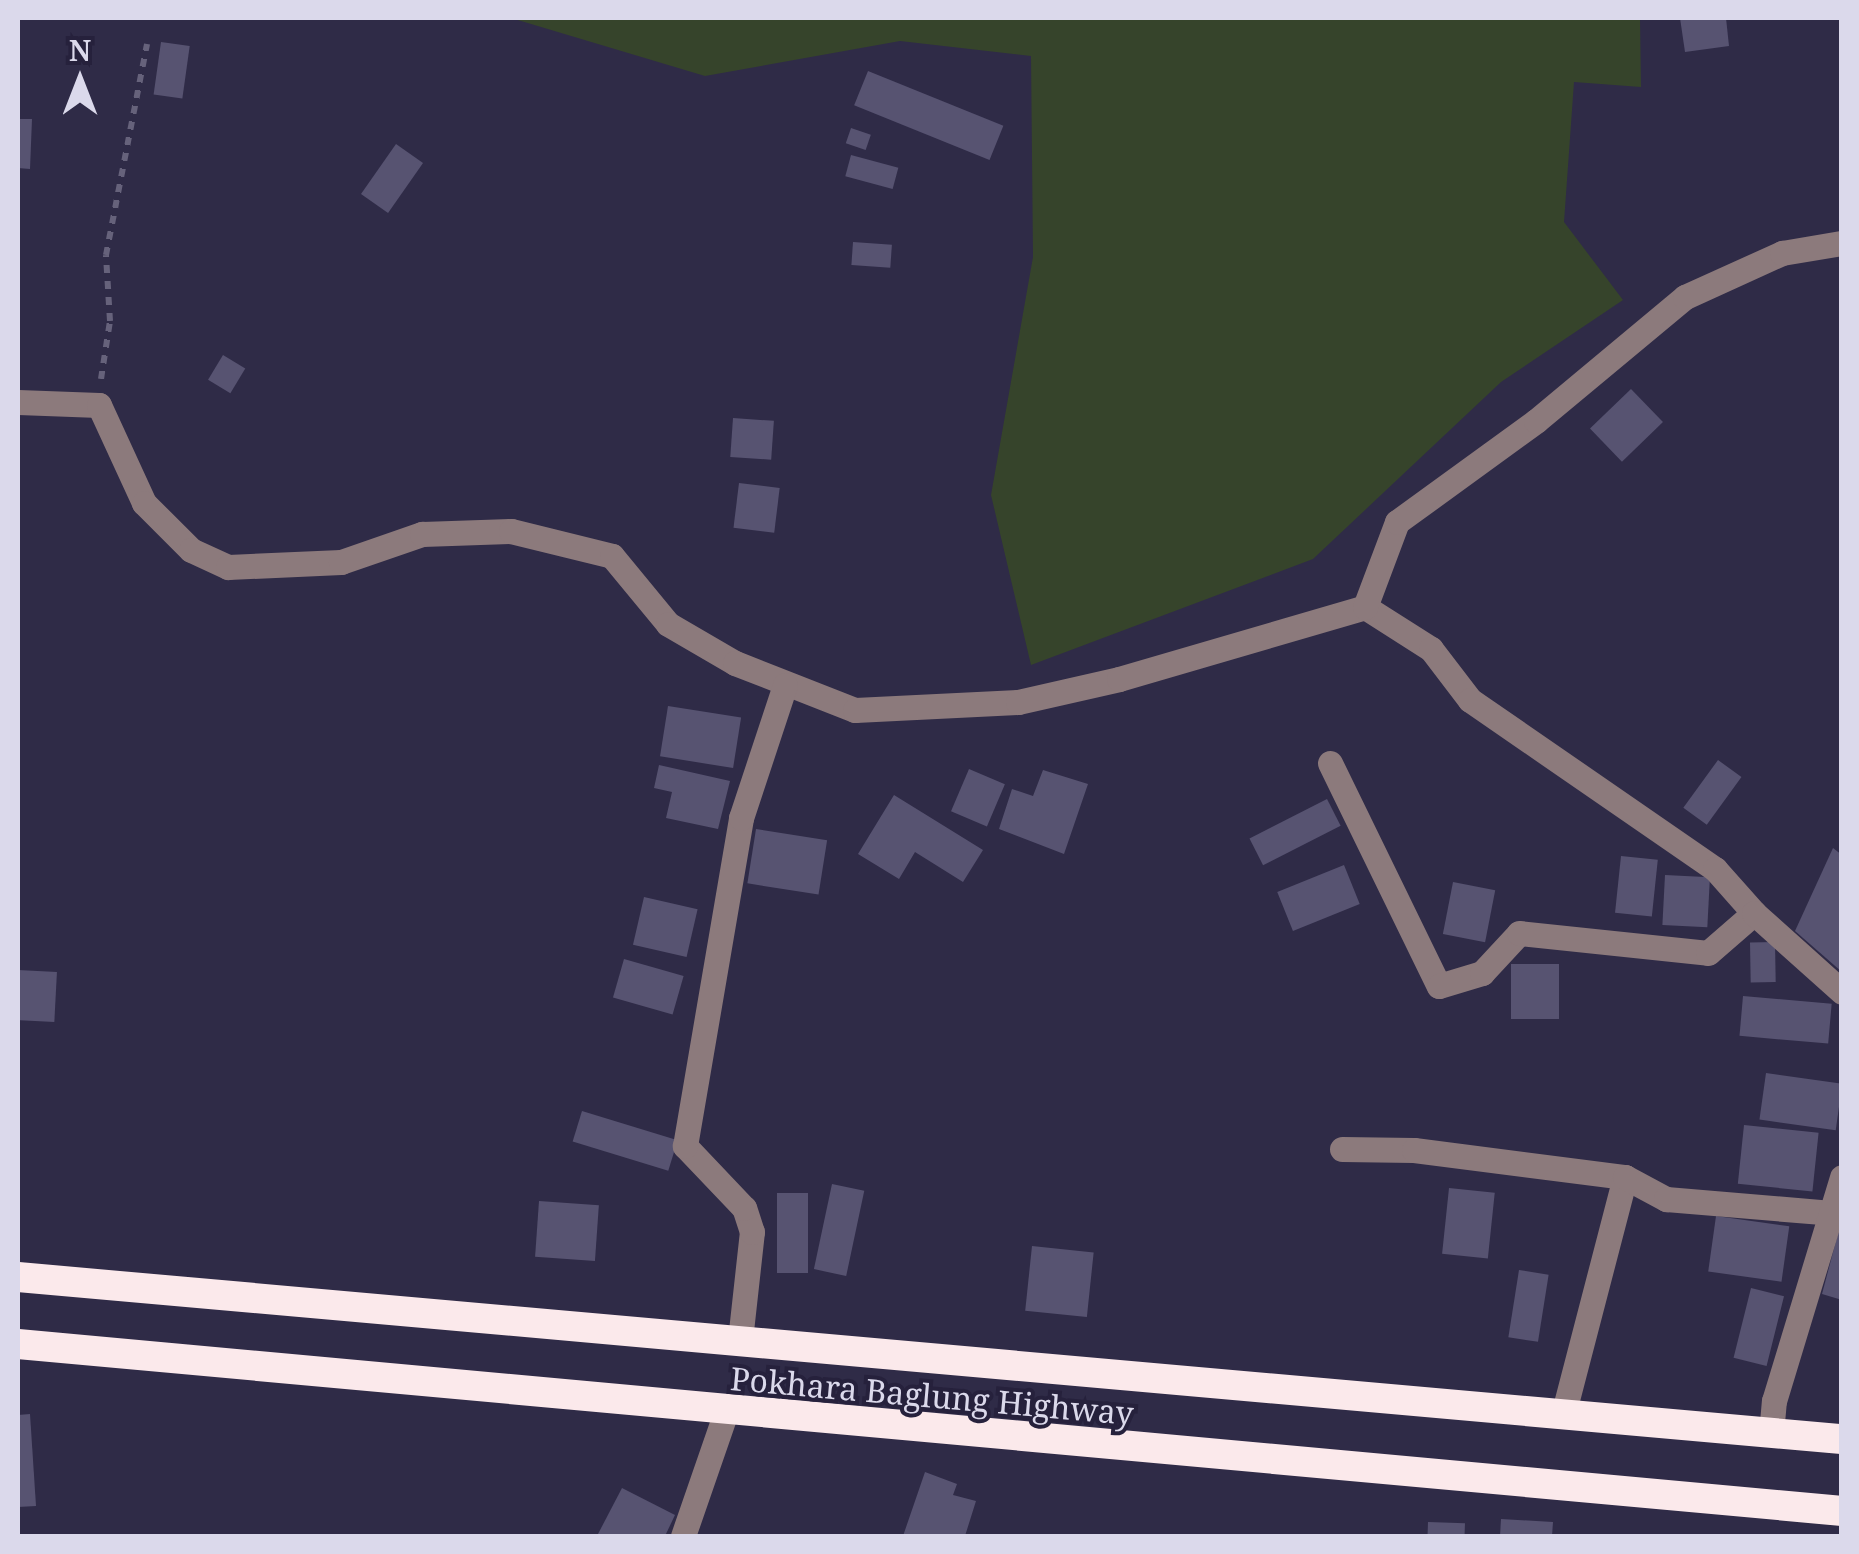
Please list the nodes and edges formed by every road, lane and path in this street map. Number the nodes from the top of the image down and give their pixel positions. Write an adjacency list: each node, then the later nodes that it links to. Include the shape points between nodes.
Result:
1 (146, 44): 4 (path, via 106,255 110,321)
2 (1842, 243): 5 (street, via 1782,253 1685,297 1536,422 1397,522)
3 (18, 402): 4 (street)
4 (99, 405): 6 (street, via 144,502 191,550 228,567 341,562 422,534 512,531 612,556 668,624)
5 (1365, 607): 6 (street, via 1120,680 1018,702 855,710); 8 (street, via 1431,649 1470,700 1715,869)
6 (785, 685): 15 (street, via 742,818 685,1146 744,1208 752,1232)
7 (1330, 763): 8 (street, via 1439,986 1482,973 1519,932 1708,954)
8 (1754, 914): 9 (street)
9 (1842, 992)
10 (1342, 1149): 11 (street, via 1414,1150)
11 (1624, 1177): 13 (street, via 1666,1199); 18 (street)
12 (1842, 1177): 13 (street)
13 (1831, 1213): 19 (street, via 1774,1400)
14 (18, 1277): 15 (highway, Pokhara Baglung Highway)
15 (740, 1340): 18 (highway, Pokhara Baglung Highway)
16 (18, 1344): 17 (highway, Pokhara Baglung Highway)
17 (726, 1412): 21 (highway, Pokhara Baglung Highway); 22 (street)
18 (1562, 1415): 19 (highway, Pokhara Baglung Highway)
19 (1771, 1434): 20 (highway, Pokhara Baglung Highway)
20 (1842, 1439)
21 (1842, 1510)
22 (682, 1536)

